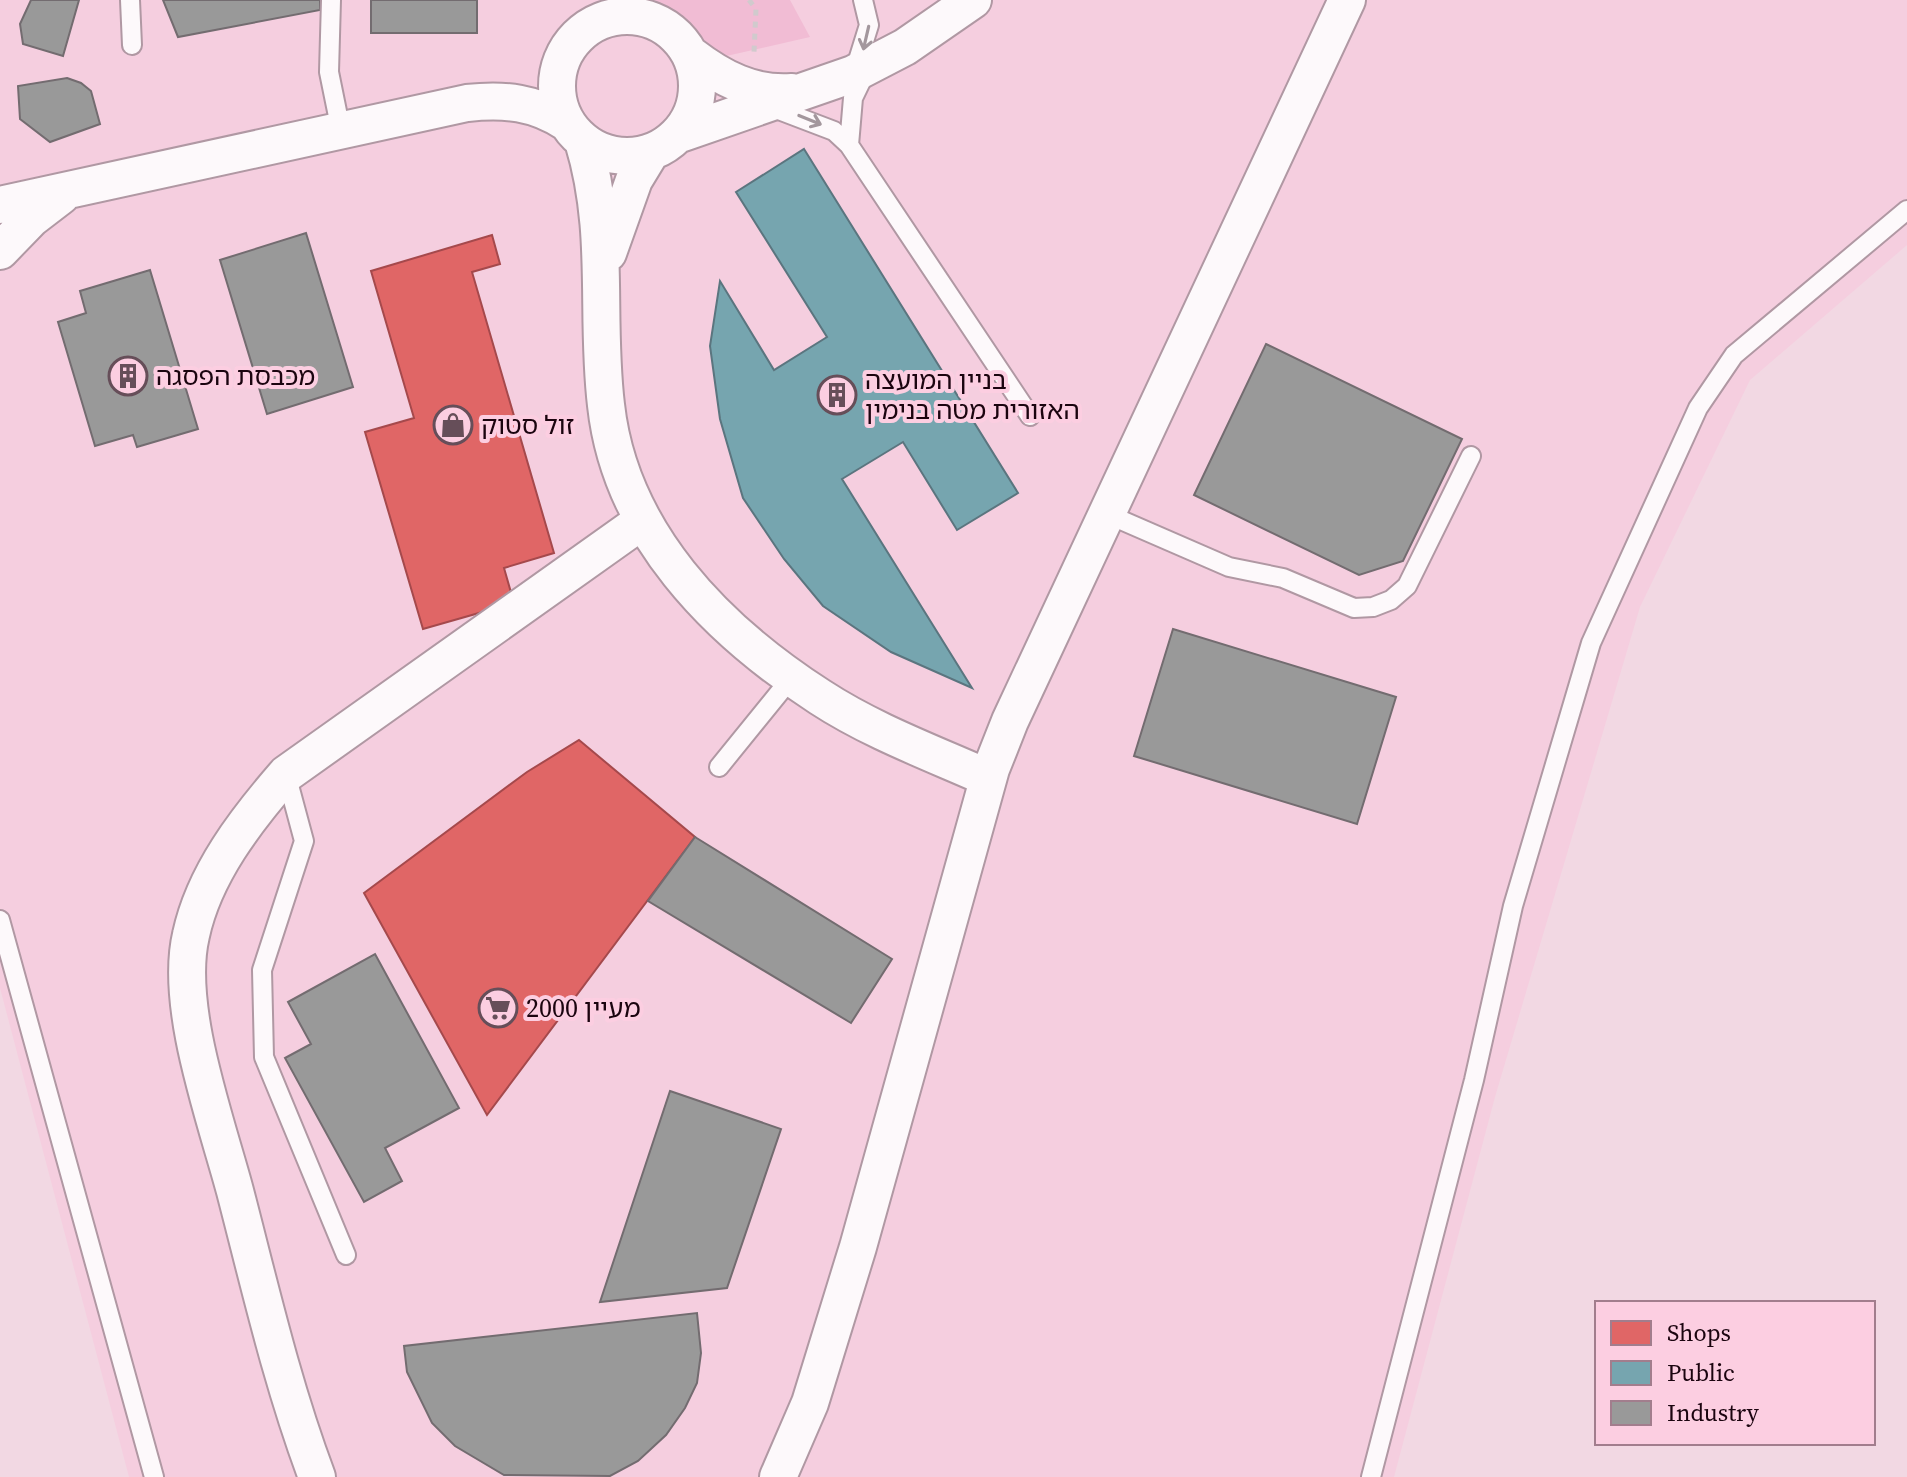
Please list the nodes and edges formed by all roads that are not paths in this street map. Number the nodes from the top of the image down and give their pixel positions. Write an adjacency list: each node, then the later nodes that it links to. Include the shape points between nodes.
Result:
1 (130, 0): 8 (lane)
2 (331, 0): 14 (lane, via 329,72)
3 (593, 0): 9 (street)
4 (863, 0): 11 (lane, one-way to 11, via 869,25)
5 (973, 0): 11 (street, via 905,47)
6 (1347, 0): 25 (street)
7 (651, 12): 9 (street, via 595,23); 10 (street)
8 (132, 45)
9 (570, 45): 13 (street, via 531,76); 15 (street, via 557,77 558,101)
10 (691, 55): 12 (street); 16 (street, via 697,76 690,118)
11 (860, 70): 12 (street, via 810,90); 17 (lane)
12 (757, 96): 16 (street); 17 (lane, one-way to 17, via 834,131)
13 (467, 103): 14 (street); 15 (street, via 515,102 544,108)
14 (341, 131): 18 (street)
15 (575, 132): 16 (street, via 604,153 627,156); 22 (street, via 594,187)
16 (664, 144): 22 (street, via 634,180)
17 (849, 145): 23 (lane)
18 (66, 192): 19 (street); 21 (street)
19 (0, 205)
20 (1907, 210): 36 (lane, via 1734,355 1698,408 1591,643 1513,906 1474,1080)
21 (0, 251)
22 (604, 279): 26 (street, via 606,404 623,482)
23 (1030, 416)
24 (1471, 456): 25 (lane, via 1407,586 1373,607 1354,608 1283,578 1229,567)
25 (1107, 514): 30 (street)
26 (642, 521): 27 (street, via 700,598); 29 (street)
27 (792, 677): 28 (lane); 30 (street, via 874,727)
28 (719, 767)
29 (286, 774): 32 (lane, via 304,841 262,970 264,1057); 34 (street, via 245,821 210,884 191,935 188,975 195,1040 294,1415)
30 (988, 778): 35 (street, via 858,1247 810,1403)
31 (0, 920): 33 (lane)
32 (346, 1255)
33 (154, 1477)
34 (317, 1477)
35 (778, 1477)
36 (1371, 1477)

